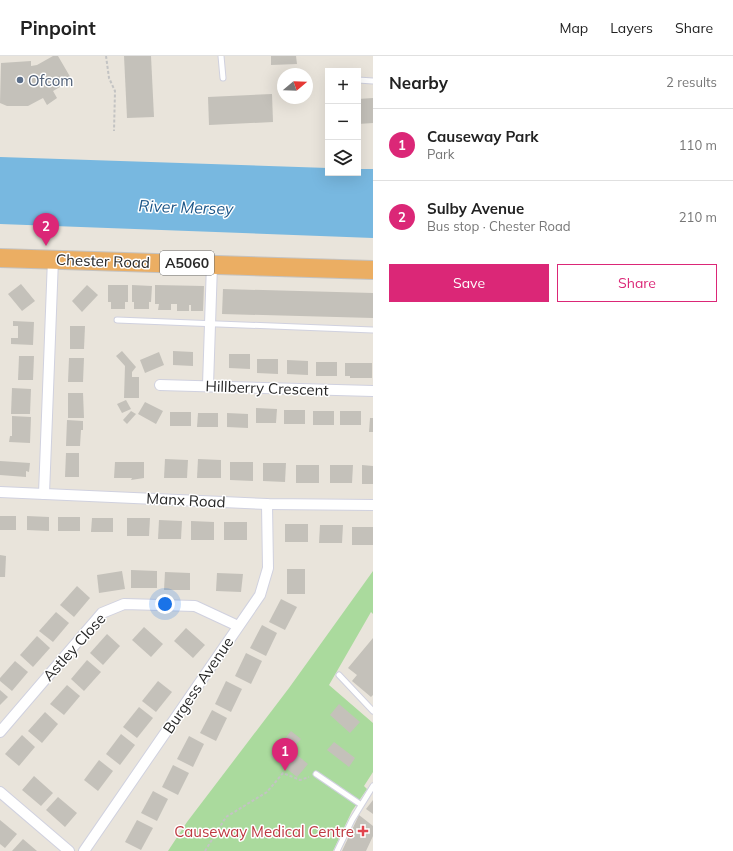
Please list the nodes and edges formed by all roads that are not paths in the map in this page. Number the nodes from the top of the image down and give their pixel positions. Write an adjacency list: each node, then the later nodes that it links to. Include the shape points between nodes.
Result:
1 (221, 56): 2 (lane)
2 (222, 78)
3 (361, 80): 4 (lane)
4 (373, 81)
5 (0, 258): 6 (highway, Chester Road / A5060)
6 (54, 260): 7 (highway, Chester Road / A5060); 16 (street)
7 (212, 264): 8 (highway, Chester Road / A5060); 10 (street)
8 (373, 270)
9 (117, 320): 10 (lane)
10 (210, 324): 11 (lane); 13 (street)
11 (373, 330)
12 (160, 385): 13 (street, Hillberry Crescent)
13 (208, 385): 14 (street, Hillberry Crescent)
14 (373, 391)
15 (0, 492): 16 (street, Manx Road)
16 (44, 494): 17 (street, Manx Road)
17 (267, 504): 18 (street, Manx Road); 19 (street, Burgess Avenue, via 267,577 260,594)
18 (373, 505)
19 (238, 626): 22 (street, Astley Close, via 195,606 124,604 102,613); 28 (street, Burgess Avenue)
20 (339, 675): 21 (lane)
21 (373, 711)
22 (0, 732)
23 (316, 774): 26 (lane)
24 (373, 786): 26 (lane)
25 (0, 792): 27 (street)
26 (360, 804): 29 (lane)
27 (69, 851)
28 (84, 851)
29 (337, 851)

